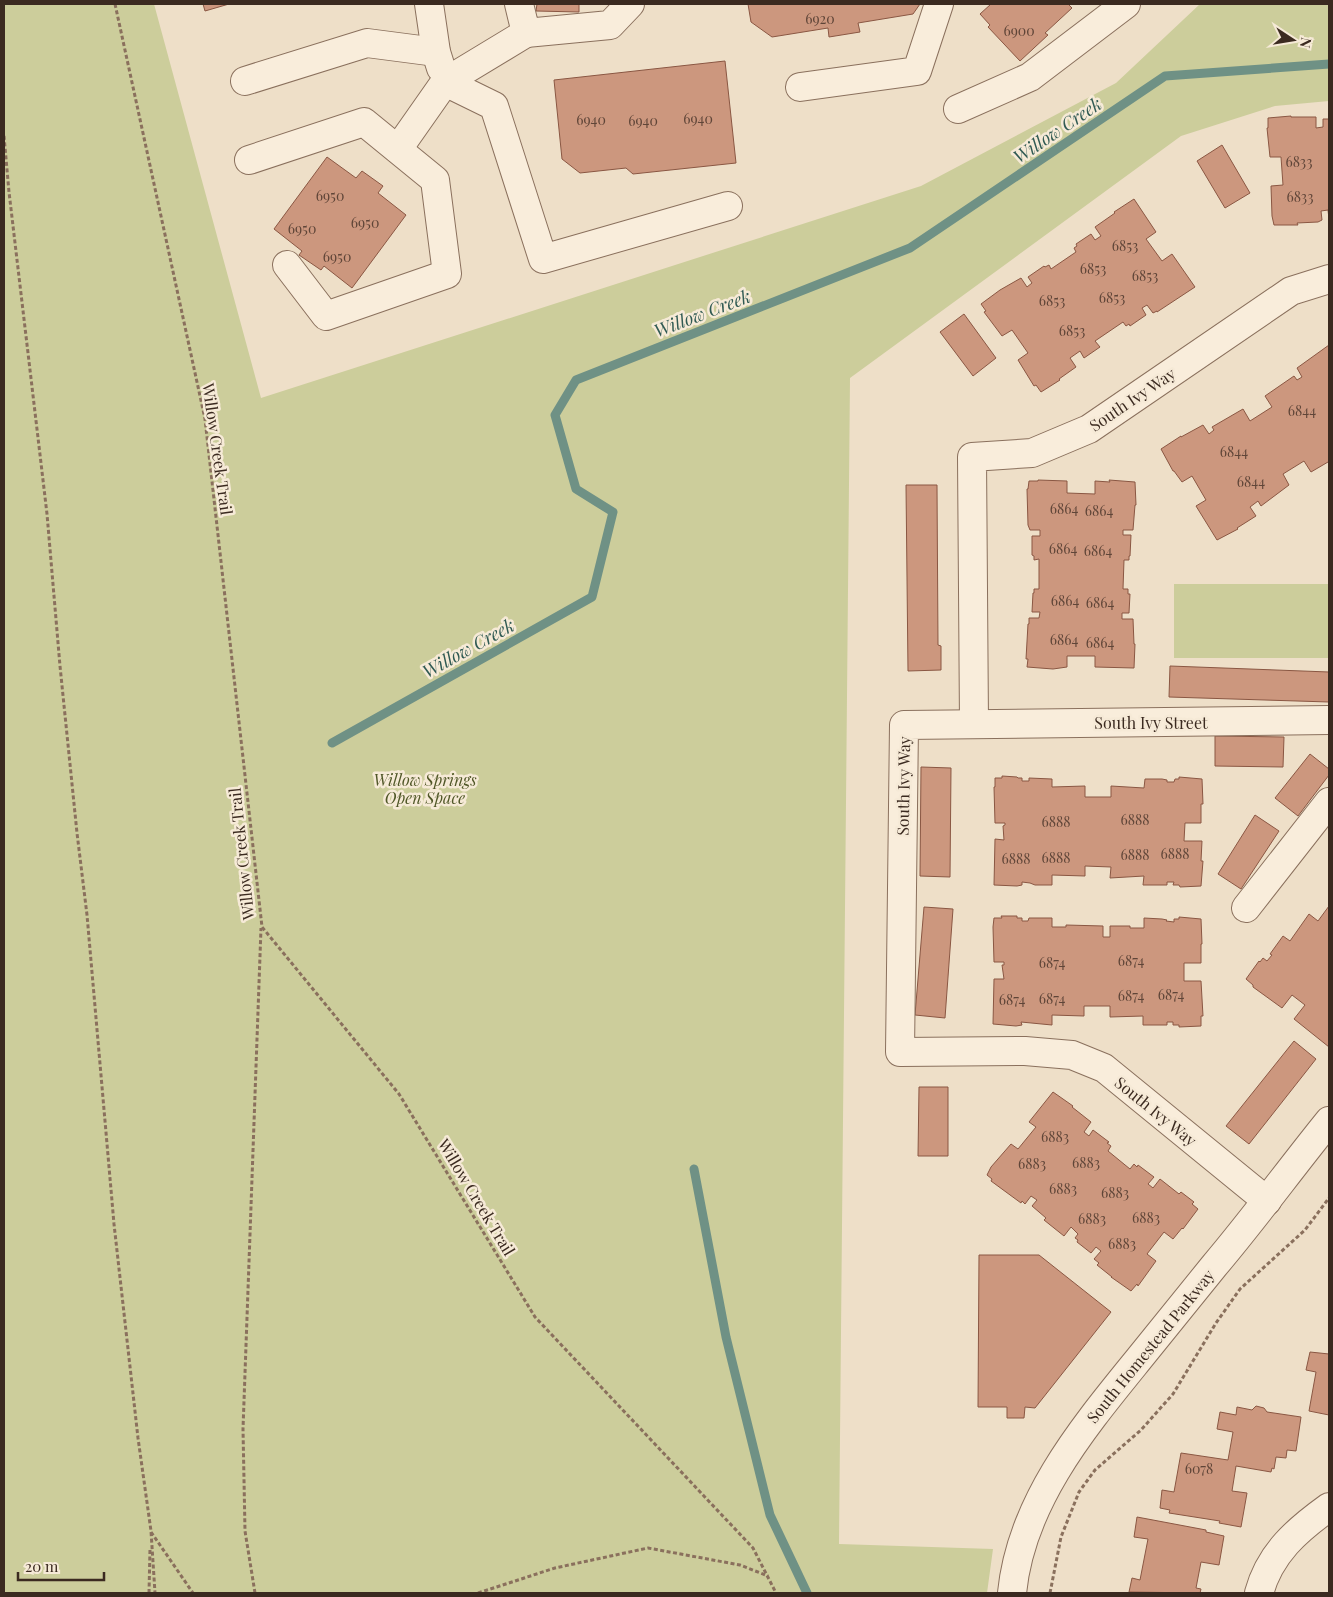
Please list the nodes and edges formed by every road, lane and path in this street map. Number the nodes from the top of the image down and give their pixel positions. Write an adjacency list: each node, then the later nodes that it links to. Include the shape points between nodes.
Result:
1 (115, 4): 25 (path, Willow Creek Trail, via 204,419)
2 (429, 4): 8 (street)
3 (519, 4): 7 (street)
4 (630, 4): 7 (street, via 610,25)
5 (939, 4): 11 (street, via 917,71)
6 (1126, 4): 12 (street, via 1030,77)
7 (526, 33): 10 (street)
8 (436, 52): 9 (street, via 367,43); 10 (street)
9 (245, 81)
10 (445, 82): 14 (street); 18 (street, via 494,106 543,259)
11 (800, 87)
12 (958, 109)
13 (4, 136): 17 (path)
14 (398, 150): 15 (street, via 364,122); 19 (street, via 435,180 447,274 326,316)
15 (249, 160)
16 (4, 187): 17 (path)
17 (9, 192): 30 (path, via 45,496 114,1224)
18 (728, 206)
19 (287, 265)
20 (1329, 279): 22 (street, South Ivy Way, via 1291,291 1089,429 1032,453 972,457)
21 (1329, 720): 22 (street, South Ivy Street)
22 (974, 723): 28 (street, South Ivy Way, via 904,725 900,1052 1025,1050 1072,1054 1104,1068)
23 (1329, 802): 24 (street)
24 (1246, 908)
25 (262, 927): 31 (path, Willow Creek Trail, via 399,1094 535,1317 753,1548); 35 (path, via 243,1429 245,1531)
26 (1329, 1121): 28 (street, South Homestead Parkway)
27 (1329, 1198): 39 (path, via 1304,1230 1240,1289 1173,1394 1141,1430 1095,1470 1079,1492 1061,1536)
28 (1267, 1201): 38 (street, South Homestead Parkway, via 1106,1398 1060,1462 1022,1540)
29 (1329, 1507): 40 (street, via 1278,1552 1262,1580)
30 (151, 1531): 32 (path); 33 (path); 34 (path)
31 (768, 1576): 36 (path, via 740,1565 648,1548 556,1568); 37 (path, Willow Creek Trail)
32 (149, 1593)
33 (155, 1593)
34 (193, 1593)
35 (255, 1593)
36 (478, 1593)
37 (776, 1593)
38 (1012, 1593)
39 (1050, 1593)
40 (1259, 1593)

